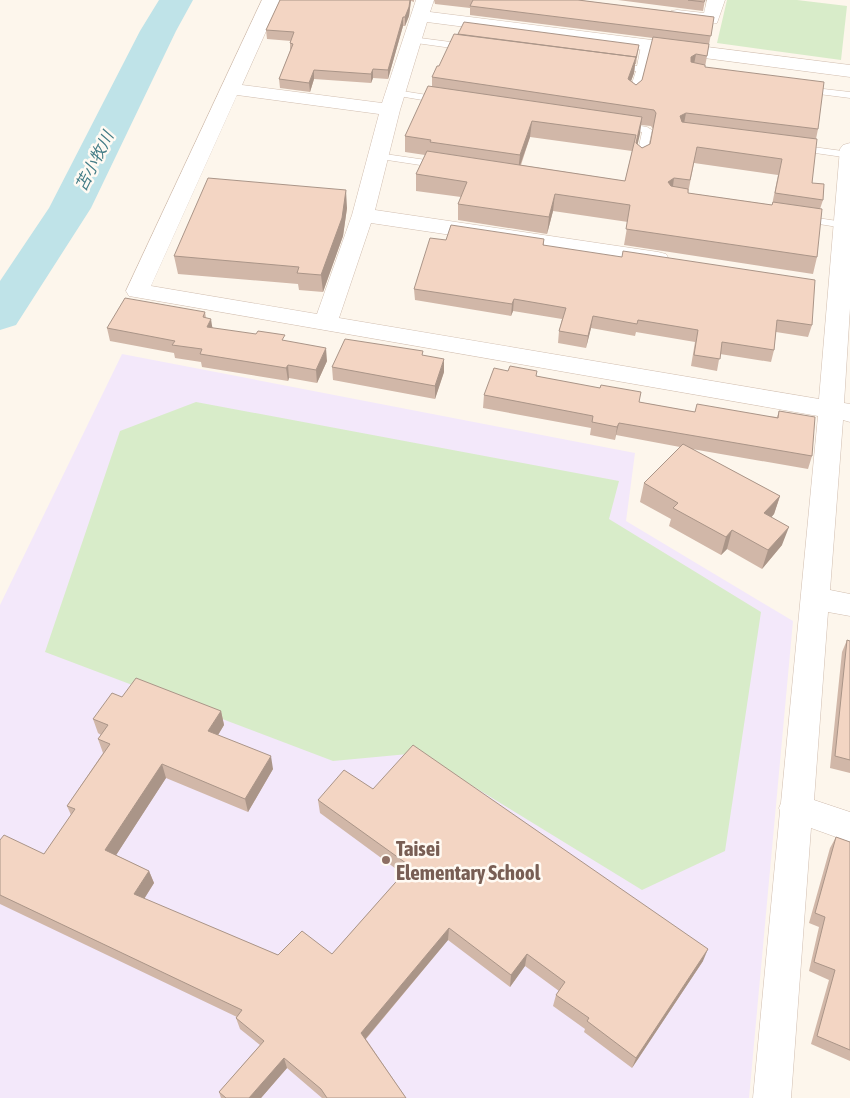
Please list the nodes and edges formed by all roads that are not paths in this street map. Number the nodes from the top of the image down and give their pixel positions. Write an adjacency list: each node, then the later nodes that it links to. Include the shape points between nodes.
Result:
1 (271, 0): 12 (street)
2 (716, 0): 4 (street, via 711,19)
3 (423, 8): 5 (street); 6 (street)
4 (664, 13)
5 (412, 40): 7 (lane); 15 (street)
6 (646, 46): 9 (lane); 10 (street)
7 (479, 48)
8 (603, 64): 9 (lane)
9 (641, 69): 13 (lane)
10 (850, 71)
11 (791, 88): 14 (lane)
12 (231, 89): 15 (street); 29 (street, via 137,291)
13 (634, 96)
14 (850, 96)
15 (393, 102): 16 (lane); 21 (street)
16 (454, 102)
17 (608, 124): 22 (lane, via 647,130)
18 (791, 148): 20 (lane)
19 (850, 149): 20 (street)
20 (850, 155): 26 (street)
21 (378, 156): 23 (lane); 24 (street)
22 (641, 160)
23 (455, 167)
24 (363, 215): 27 (street); 29 (street)
25 (796, 217): 26 (lane)
26 (844, 225): 28 (street)
27 (674, 262)
28 (836, 286): 30 (street)
29 (326, 323): 30 (street)
30 (841, 412): 31 (street)
31 (814, 598): 32 (street); 33 (street)
32 (850, 605)
33 (795, 808): 34 (street); 35 (street)
34 (850, 827)
35 (772, 1098)

